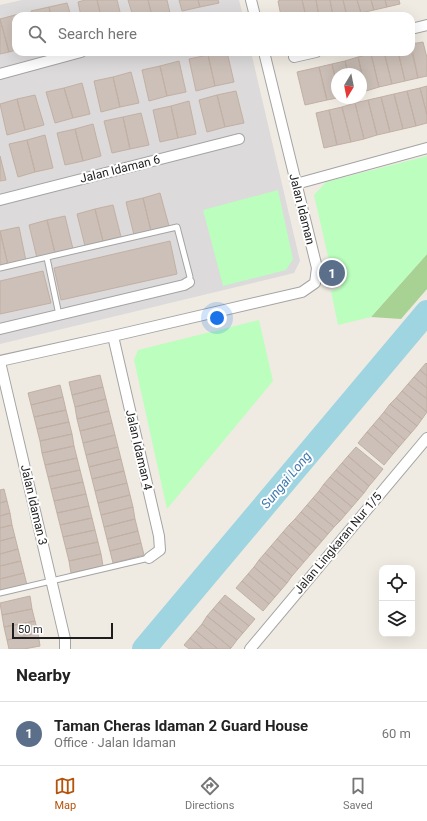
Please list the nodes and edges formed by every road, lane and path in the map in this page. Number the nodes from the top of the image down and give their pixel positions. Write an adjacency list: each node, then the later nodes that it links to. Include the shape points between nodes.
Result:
1 (251, 0): 2 (street)
2 (254, 12)
3 (427, 25): 4 (street)
4 (415, 28)
5 (66, 56): 9 (street)
6 (265, 56): 12 (street, Jalan Idaman)
7 (298, 56): 8 (street)
8 (294, 57)
9 (0, 74)
10 (239, 139): 13 (street, Jalan Idaman 6)
11 (427, 148): 12 (street)
12 (296, 184): 19 (street, Jalan Idaman, via 317,268 314,283 302,292)
13 (0, 200)
14 (47, 258): 15 (lane); 16 (lane, via 177,227 190,277); 17 (lane)
15 (0, 268)
16 (189, 282): 17 (street)
17 (60, 315): 18 (street)
18 (0, 329)
19 (113, 336): 20 (street, Jalan Idaman); 22 (street, Jalan Idaman 4, via 159,536 160,550)
20 (0, 361): 23 (street, Jalan Idaman 3)
21 (427, 438): 26 (street, Jalan Lingkaran Nur 1/5)
22 (148, 558): 23 (lane)
23 (52, 580): 24 (lane); 25 (street, Jalan Idaman 3)
24 (0, 592)
25 (65, 649)
26 (250, 649)

